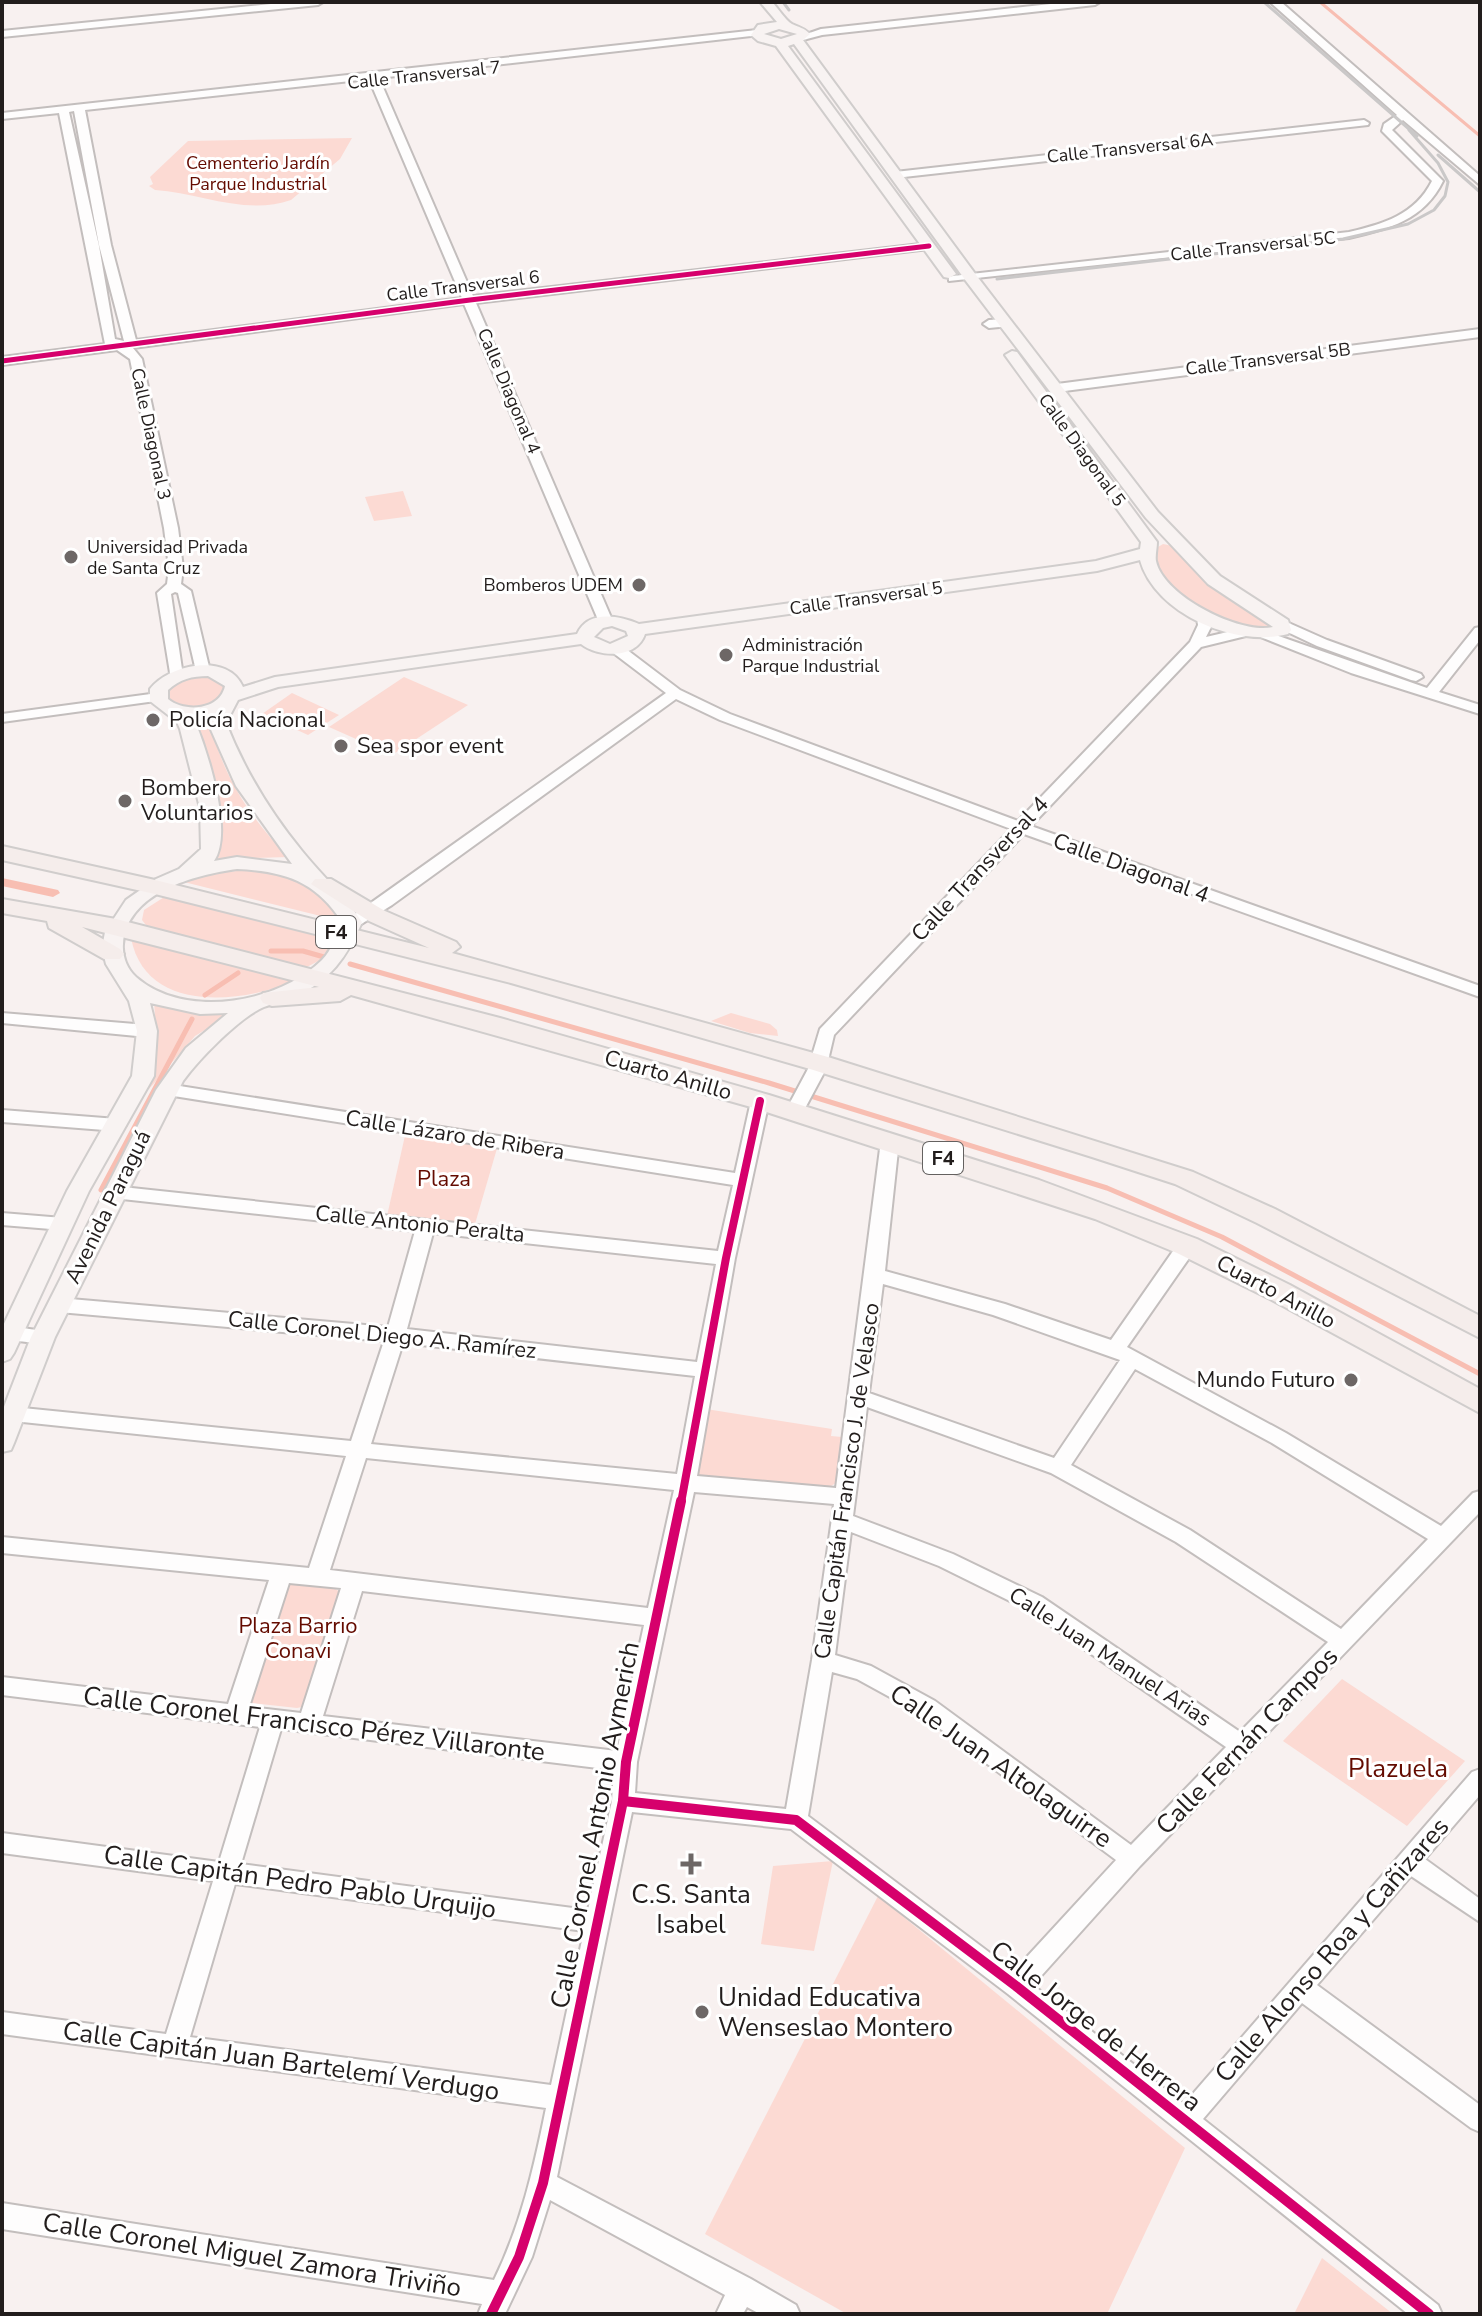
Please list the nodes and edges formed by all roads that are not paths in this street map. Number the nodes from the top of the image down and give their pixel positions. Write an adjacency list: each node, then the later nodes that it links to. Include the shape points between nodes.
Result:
1 (318, 2): 10 (street)
2 (766, 2): 8 (main road, Calle Diagonal 5)
3 (1035, 2): 7 (street)
4 (1095, 2): 6 (street)
5 (1275, 2): 14 (street)
6 (1065, 4): 7 (street)
7 (915, 18): 8 (street); 8 (street)
8 (794, 32): 9 (main road); 9 (main road); 17 (main road, Calle Diagonal 5)
9 (765, 33): 11 (street, Calle Transversal 7); 18 (main road, Calle Diagonal 5)
10 (2, 34)
11 (374, 77): 12 (street, Calle Transversal 7); 24 (street, Calle Diagonal 4)
12 (80, 108): 13 (street, Calle Transversal 7); 28 (street)
13 (63, 109): 15 (street, Calle Transversal 7); 28 (street, Calle Diagonal 3, via 109,341)
14 (1403, 115): 20 (street); 22 (street, Calle Transversal 5C, via 1387,131 1438,181 1432,197 1382,228)
15 (2, 116)
16 (1364, 123): 19 (street, Calle Transversal 6A)
17 (875, 146): 18 (main road); 19 (main road, Calle Diagonal 5)
18 (855, 148): 21 (main road, Calle Diagonal 5)
19 (895, 175): 22 (main road, Calle Diagonal 5)
20 (1480, 182)
21 (929, 246): 23 (main road, Calle Diagonal 5); 24 (street, Calle Transversal 6)
22 (971, 278): 23 (street, Calle Transversal 5C); 25 (main road, Calle Diagonal 5)
23 (953, 279): 26 (main road, Calle Diagonal 5)
24 (470, 300): 28 (street, Calle Transversal 6); 41 (street, Calle Diagonal 4)
25 (1006, 323): 26 (street); 30 (main road, Calle Diagonal 5)
26 (989, 324): 32 (main road, Calle Diagonal 5)
27 (1480, 333): 30 (street, Calle Transversal 5B)
28 (127, 346): 29 (street, Calle Transversal 6); 37 (street, Calle Diagonal 3, via 136,359 171,528)
29 (2, 361)
30 (1057, 388): 31 (main road, Calle Diagonal 5)
31 (1111, 458): 32 (street); 33 (main road, Calle Diagonal 5)
32 (1091, 460): 34 (main road, Calle Diagonal 5)
33 (1177, 543): 34 (main road, Calle Transversal 5, via 1163,540); 42 (main road, Calle Diagonal 5, via 1214,580)
34 (1147, 548): 35 (main road, Calle Transversal 5); 36 (main road, Calle Diagonal 5)
35 (1097, 566): 36 (main road, Calle Transversal 5); 43 (main road, Calle Transversal 5)
36 (1155, 580): 39 (main road, Calle Diagonal 5)
37 (174, 586): 38 (street, Calle Diagonal 3, via 184,591); 40 (street, Calle Diagonal 3, via 164,593)
38 (190, 615): 40 (street); 51 (street, Calle Diagonal 3)
39 (1204, 616): 45 (main road, Calle Diagonal 5); 48 (street, Calle Transversal 4)
40 (167, 618): 52 (street, Calle Diagonal 3)
41 (606, 622): 43 (main road); 46 (main road, via 592,626)
42 (1282, 624): 45 (main road, via 1276,634); 47 (street, Calle Diagonal 5)
43 (635, 630): 49 (main road, via 635,639)
44 (1480, 631): 55 (street)
45 (1257, 634): 48 (street, Calle Transversal 4, via 1226,634); 50 (street, Calle Diagonal 5)
46 (585, 638): 49 (main road, via 600,648); 54 (main road)
47 (1322, 643): 50 (street, via 1307,647); 55 (street, Calle Diagonal 5)
48 (1196, 644): 63 (street, Calle Transversal 4)
49 (617, 649): 56 (street, Calle Diagonal 4)
50 (1308, 652): 55 (street, Calle Diagonal 5)
51 (203, 671): 52 (main road); 53 (main road)
52 (176, 676): 57 (main road, via 161,685)
53 (225, 676): 54 (main road); 59 (main road, via 234,685)
54 (275, 682): 59 (main road)
55 (1434, 689): 58 (street, Calle Diagonal 5); 60 (street, Calle Diagonal 5)
56 (675, 693): 63 (street, Calle Diagonal 4, via 725,717); 70 (street)
57 (158, 697): 61 (main road); 62 (street)
58 (1480, 697)
59 (228, 700): 61 (main road, via 201,712); 66 (main road, via 217,723 235,771 265,819)
60 (1480, 710)
61 (175, 711): 65 (main road, via 189,729 213,844 203,860)
62 (2, 718)
63 (1019, 827): 76 (street, Calle Diagonal 4); 81 (street, Calle Transversal 4, via 826,1033)
64 (2, 853): 67 (highway, Cuarto Anillo / F4)
65 (178, 876): 66 (main road, via 217,866 257,864 293,870); 67 (main road)
66 (320, 882): 70 (highway)
67 (155, 887): 70 (highway, Cuarto Anillo / F4); 71 (main road)
68 (2, 906): 69 (highway, Cuarto Anillo / F4)
69 (35, 914): 71 (highway, Cuarto Anillo / F4); 72 (highway)
70 (356, 923): 73 (main road); 74 (highway); 74 (highway, Cuarto Anillo / F4)
71 (116, 926): 72 (main road); 73 (highway, Cuarto Anillo / F4)
72 (112, 954): 75 (main road, Avenida Paraguá)
73 (315, 977): 77 (highway, Cuarto Anillo / F4); 78 (main road)
74 (517, 977): 81 (highway, Cuarto Anillo / F4)
75 (130, 983): 78 (main road, via 185,1006 221,1008); 80 (main road, Avenida Paraguá)
76 (1480, 992)
77 (375, 993): 78 (highway); 83 (highway, Cuarto Anillo / F4)
78 (265, 1000): 82 (main road, Avenida Paraguá, via 211,1033)
79 (2, 1018): 80 (street)
80 (147, 1031): 85 (main road, Avenida Paraguá, via 143,1076)
81 (807, 1088): 83 (highway, Cuarto Anillo / F4); 86 (highway, Cuarto Anillo / F4); 96 (highway, Cuarto Anillo / F4, via 1184,1178)
82 (167, 1090): 87 (street, Calle Lázaro de Ribera); 88 (main road, Avenida Paraguá)
83 (760, 1101): 87 (street, Calle Coronel Antonio Aymerich)
84 (2, 1116): 85 (street)
85 (117, 1125): 90 (main road, Avenida Paraguá)
86 (890, 1141): 92 (highway, Cuarto Anillo / F4, via 1104,1212); 94 (street, Calle Capitán Francisco J. de Velasco)
87 (743, 1180): 93 (street, Calle Coronel Antonio Aymerich)
88 (113, 1192): 91 (street, Calle Antonio Peralta); 95 (main road, Avenida Paraguá)
89 (2, 1219): 90 (street)
90 (63, 1224): 99 (main road, Avenida Paraguá)
91 (426, 1224): 93 (street, Calle Antonio Peralta); 97 (street)
92 (1187, 1246): 100 (street); 103 (highway, Cuarto Anillo / F4)
93 (726, 1258): 101 (street, Calle Coronel Antonio Aymerich)
94 (875, 1275): 100 (street, via 998,1309); 102 (street, Calle Capitán Francisco J. de Velasco)
95 (59, 1305): 97 (street, Calle Coronel Diego A. Ramírez); 98 (main road, Avenida Paraguá)
96 (1480, 1328)
97 (396, 1335): 101 (street, Calle Coronel Diego A. Ramírez); 106 (street)
98 (43, 1337): 99 (street); 104 (main road, Avenida Paraguá)
99 (5, 1339)
100 (1124, 1353): 107 (street); 112 (street, via 1279,1438)
101 (705, 1370): 108 (street, Calle Coronel Antonio Aymerich)
102 (857, 1396): 107 (street); 109 (street, Calle Capitán Francisco J. de Velasco)
103 (1480, 1402)
104 (13, 1414): 105 (main road, Avenida Paraguá); 106 (street)
105 (2, 1443)
106 (358, 1447): 108 (street); 115 (street)
107 (1058, 1468): 118 (street, via 1183,1536)
108 (685, 1484): 109 (street); 117 (street, Calle Coronel Antonio Aymerich)
109 (844, 1497): 111 (street, Calle Capitán Francisco J. de Velasco)
110 (1480, 1499): 112 (street, Calle Fernán Campos)
111 (840, 1520): 119 (street, Calle Capitán Francisco J. de Velasco); 124 (street, Calle Juan Manuel Arias, via 946,1560 1034,1603)
112 (1443, 1538): 118 (street, Calle Fernán Campos)
113 (2, 1545): 114 (street)
114 (281, 1575): 115 (street); 121 (street)
115 (317, 1577): 116 (street)
116 (354, 1582): 117 (street); 123 (street)
117 (656, 1618): 125 (street, Calle Coronel Antonio Aymerich)
118 (1344, 1642): 124 (street, Calle Fernán Campos)
119 (823, 1660): 128 (street, Calle Capitán Francisco J. de Velasco); 130 (street, Calle Juan Altolaguirre, via 863,1672 927,1707)
120 (2, 1686): 121 (street, Calle Coronel Francisco Pérez Villaronte)
121 (236, 1712): 122 (street, Calle Coronel Francisco Pérez Villaronte)
122 (273, 1719): 123 (street, Calle Coronel Francisco Pérez Villaronte); 132 (street)
123 (309, 1724): 125 (street, Calle Coronel Francisco Pérez Villaronte)
124 (1243, 1746): 130 (street, Calle Fernán Campos)
125 (626, 1762): 127 (street, Calle Coronel Antonio Aymerich)
126 (1480, 1779): 131 (street, Calle Alonso Roa y Cañizares)
127 (623, 1801): 128 (street); 134 (street, Calle Coronel Antonio Aymerich)
128 (796, 1820): 135 (street, Calle Jorge de Herrera)
129 (2, 1843): 132 (street, Calle Capitán Pedro Pablo Urquijo)
130 (1132, 1859): 135 (street, Calle Fernán Campos)
131 (1409, 1861): 133 (street); 136 (street, Calle Alonso Roa y Cañizares)
132 (227, 1871): 134 (street, Calle Capitán Pedro Pablo Urquijo); 138 (street)
133 (1480, 1912)
134 (598, 1922): 139 (street, Calle Coronel Antonio Aymerich)
135 (1016, 1986): 141 (street, Calle Jorge de Herrera)
136 (1300, 1987): 140 (street); 141 (street, Calle Alonso Roa y Cañizares)
137 (2, 2023): 138 (street, Calle Capitán Juan Bartelemí Verdugo)
138 (175, 2046): 139 (street, Calle Capitán Juan Bartelemí Verdugo)
139 (560, 2098): 142 (street, Calle Coronel Antonio Aymerich)
140 (1480, 2120)
141 (1184, 2122): 148 (street, Calle Jorge de Herrera)
142 (543, 2183): 144 (street); 145 (street, Calle Coronel Antonio Aymerich)
143 (2, 2216): 145 (street, Calle Coronel Miguel Zamora Triviño)
144 (742, 2288): 146 (street); 147 (street)
145 (497, 2304)
146 (729, 2314)
147 (787, 2314)
148 (1429, 2314)

